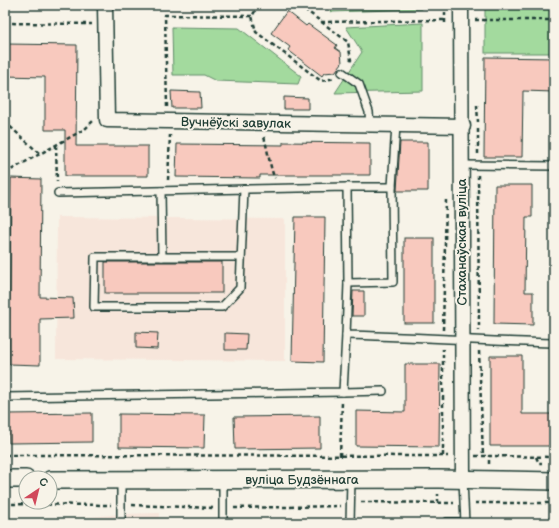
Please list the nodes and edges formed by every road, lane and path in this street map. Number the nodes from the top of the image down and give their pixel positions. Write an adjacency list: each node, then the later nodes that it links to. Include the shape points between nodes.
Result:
1 (105, 5): 13 (street)
2 (259, 5): 7 (path)
3 (299, 5): 11 (path)
4 (445, 5): 14 (path)
5 (461, 5): 24 (street, Стаханаўская вуліца)
6 (477, 12): 9 (path)
7 (252, 16): 16 (path, via 256,32 321,81 338,78); 19 (path, via 165,15)
8 (436, 19): 11 (path)
9 (477, 20): 10 (path); 15 (path)
10 (554, 20)
11 (321, 22): 16 (path, via 348,42 351,60)
12 (5, 23): 13 (path)
13 (105, 24): 18 (street)
14 (445, 27)
15 (477, 28)
16 (342, 72): 22 (lane, via 359,84 369,112)
17 (478, 104): 28 (path)
18 (106, 107): 19 (street, Вучнёўскі завулак, via 107,120); 25 (path, via 85,129)
19 (169, 116): 21 (street, Вучнёўскі завулак); 35 (path)
20 (5, 122): 26 (path)
21 (260, 123): 22 (street, Вучнёўскі завулак); 34 (path, via 270,156 272,174)
22 (370, 125): 23 (street, Вучнёўскі завулак)
23 (396, 125): 24 (street, Вучнёўскі завулак); 32 (lane)
24 (463, 126): 27 (street, Стаханаўская вуліца)
25 (56, 145): 26 (path); 36 (path)
26 (40, 154): 30 (path)
27 (463, 165): 28 (lane); 43 (street, Стаханаўская вуліца)
28 (478, 165): 29 (lane); 44 (path)
29 (554, 166)
30 (5, 171)
31 (347, 187): 32 (lane); 34 (lane); 40 (lane)
32 (392, 187): 40 (lane, via 393,282)
33 (244, 189): 34 (lane); 35 (lane); 39 (lane)
34 (284, 189)
35 (164, 191): 36 (lane); 38 (lane)
36 (58, 193)
37 (446, 196): 42 (path)
38 (162, 257): 39 (lane); 39 (lane, via 95,257 94,306 222,307 240,288)
39 (241, 257)
40 (348, 283): 41 (lane)
41 (346, 335): 42 (lane); 47 (lane)
42 (443, 337): 43 (lane); 51 (path)
43 (461, 339): 44 (lane); 52 (street, Стаханаўская вуліца)
44 (479, 341): 45 (lane); 53 (path)
45 (554, 343)
46 (383, 391): 47 (lane)
47 (343, 392): 48 (lane); 50 (path)
48 (5, 397)
49 (5, 455): 50 (path)
50 (340, 456): 51 (path)
51 (442, 456): 52 (path)
52 (463, 456): 53 (path); 62 (street, Стаханаўская вуліца)
53 (483, 456): 54 (path)
54 (489, 456)
55 (536, 457): 56 (path, via 538,463)
56 (546, 464)
57 (5, 479): 58 (street)
58 (18, 479)
59 (351, 479): 61 (street, вуліца Будзённага); 62 (street, вуліца Будзённага); 69 (lane)
60 (58, 480): 63 (street, вуліца Будзённага)
61 (223, 480): 63 (street, вуліца Будзённага); 70 (lane)
62 (463, 480): 64 (street, вуліца Будзённага); 67 (lane)
63 (121, 481): 68 (lane)
64 (554, 481)
65 (554, 503): 67 (path); 76 (path)
66 (5, 504): 68 (path)
67 (465, 504): 69 (path, via 356,502); 75 (lane)
68 (121, 505): 70 (path); 72 (lane)
69 (350, 505): 70 (path); 74 (lane)
70 (222, 508): 73 (lane)
71 (447, 522): 75 (lane)
72 (121, 523)
73 (222, 523)
74 (350, 523)
75 (465, 523)
76 (553, 523)

